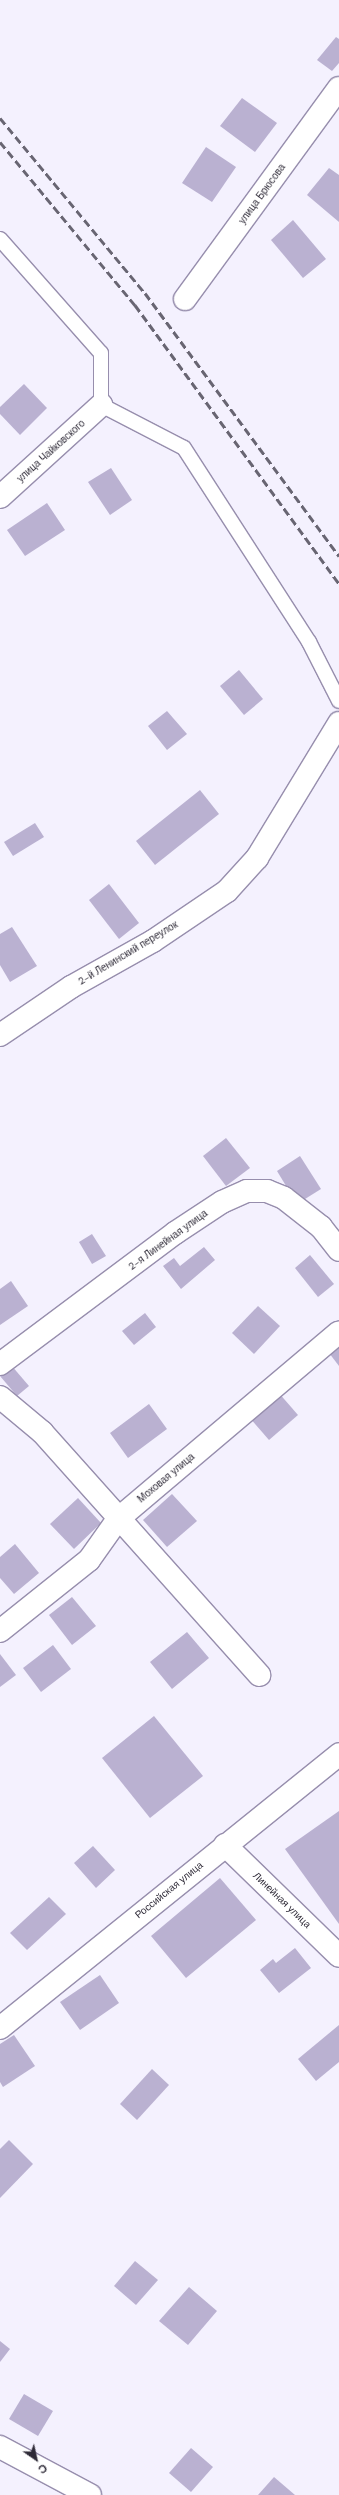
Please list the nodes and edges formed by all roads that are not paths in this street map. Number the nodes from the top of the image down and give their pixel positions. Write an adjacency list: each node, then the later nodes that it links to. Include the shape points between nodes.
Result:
1 (339, 88): 3 (street, улица Брюсова)
2 (0, 239): 4 (lane, via 101,353)
3 (185, 300)
4 (101, 405): 5 (street, улица Чайковского); 6 (lane, via 184,448 309,642)
5 (0, 497)
6 (339, 701)
7 (339, 722): 8 (street, 2-й Ленинский переулок, via 257,858 227,891 153,941 70,987)
8 (0, 1035)
9 (339, 1250): 11 (street, 2-я Линейная улица, via 321,1227 284,1198 267,1191 247,1191 222,1202 175,1233)
10 (339, 1332): 13 (street, Моховая улица)
11 (0, 1364)
12 (0, 1397): 13 (street, via 42,1432)
13 (118, 1519): 14 (street, Моховая улица, via 89,1560); 15 (street)
14 (0, 1631)
15 (259, 1675)
16 (339, 1754): 17 (street, Российская улица)
17 (225, 1845): 18 (street, Линейная улица); 19 (street, Российская улица)
18 (339, 1956)
19 (0, 2028)
20 (0, 2447): 21 (street)
21 (90, 2495)

